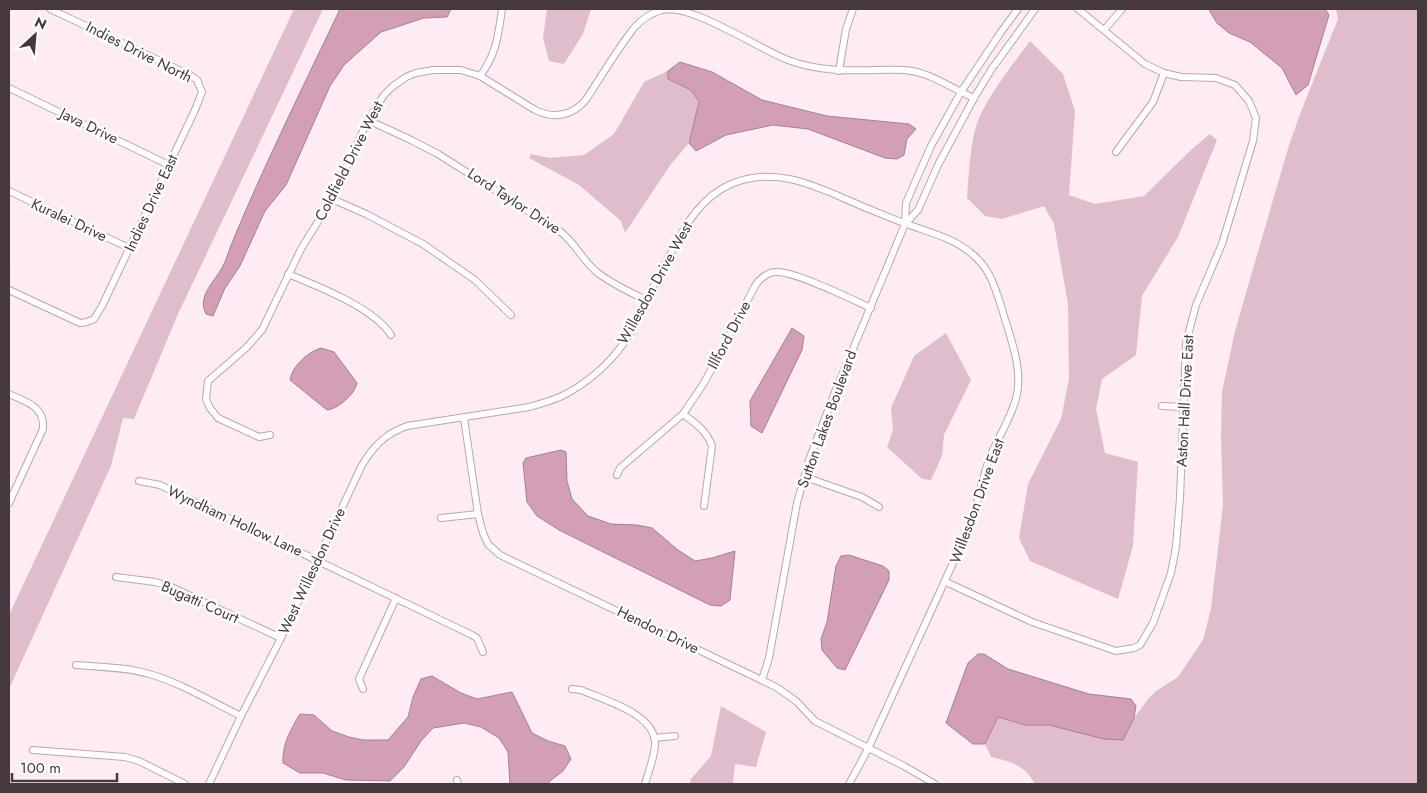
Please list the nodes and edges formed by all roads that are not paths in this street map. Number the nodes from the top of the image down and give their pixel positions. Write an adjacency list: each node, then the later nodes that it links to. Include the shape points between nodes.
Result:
1 (50, 9): 12 (street, Indies Drive North, via 190,75)
2 (502, 9): 11 (street, via 495,51)
3 (853, 9): 9 (street)
4 (1018, 9): 14 (street, Sutton Lakes Boulevard)
5 (1035, 9): 15 (street, Sutton Lakes Boulevard)
6 (1078, 9): 8 (street)
7 (1122, 9): 8 (street)
8 (1104, 30): 10 (street, via 1145,64)
9 (839, 71): 11 (street, Coldfield Drive West, via 811,68 786,60 694,14 673,9 652,14 634,28 585,101 570,113 560,116 544,114); 14 (street, Coldfield Drive West, via 909,70 924,73)
10 (1164, 72): 17 (street, via 1153,102); 31 (street, Aston Hall Drive East, via 1227,81 1241,90 1256,118 1253,141 1222,244 1190,323)
11 (480, 76): 16 (street, Coldfield Drive West, via 447,69 406,77 384,95)
12 (199, 84): 18 (street, Indies Drive East, via 200,99)
13 (9, 88): 18 (street, Java Drive)
14 (961, 92): 15 (street, Coldfield Drive West); 21 (street, Sutton Lakes Boulevard, via 931,146 906,203)
15 (974, 98): 21 (street, Sutton Lakes Boulevard, via 918,210)
16 (368, 120): 20 (street, Coldfield Drive West); 25 (street, Lord Taylor Drive, via 438,154 543,220 566,235 598,274)
17 (1116, 152)
18 (168, 165): 22 (street, Indies Drive East)
19 (9, 191): 22 (street, Kuralei Drive)
20 (332, 199): 23 (street, Coldfield Drive West); 27 (street, via 423,244 475,280)
21 (905, 224): 25 (street, Willesdon Drive West, via 802,182 770,176 743,180 725,187 696,210); 26 (street, Sutton Lakes Boulevard); 46 (street, Willesdon Drive East, via 956,243 983,263 995,286 1015,354 1018,376 1016,400 990,458 977,506)
22 (130, 248): 24 (street, Indies Drive East, via 102,306 94,319 88,322 80,323)
23 (288, 274): 28 (street, via 364,310 385,325); 34 (street, Coldfield Drive West, via 262,330 208,381 206,389 208,404 218,418 259,437)
24 (9, 290)
25 (646, 300): 33 (street, Willesdon Drive West, via 631,332 587,382 561,397 529,407)
26 (870, 308): 32 (street, Illford Drive, via 792,274 770,273 755,286 704,383); 36 (street, Sutton Lakes Boulevard, via 835,392)
27 (511, 315)
28 (391, 335)
29 (9, 394): 38 (street, via 38,408 43,417 43,429)
30 (1162, 406): 31 (street)
31 (1183, 407): 46 (street, Aston Hall Drive East, via 1176,547 1171,573 1153,623 1140,645 1116,651 1032,622)
32 (683, 414): 35 (street, Illford Drive, via 620,468); 40 (street, via 703,430 712,446)
33 (464, 418): 42 (street, Hendon Drive); 44 (street, West Willesdon Drive, via 407,426 377,443 362,465)
34 (270, 434)
35 (617, 475)
36 (805, 477): 41 (street, via 862,497); 51 (street, Sutton Lakes Boulevard)
37 (139, 481): 44 (street, Wyndham Hollow Lane, via 160,485)
38 (11, 494): 39 (street)
39 (9, 503)
40 (704, 506)
41 (879, 507)
42 (478, 514): 43 (street); 51 (street, Hendon Drive, via 485,539 500,555)
43 (441, 518)
44 (317, 559): 47 (street, Wyndham Hollow Lane); 48 (street, West Willesdon Drive)
45 (116, 577): 48 (street, Bugatti Court, via 169,586)
46 (946, 582): 57 (street, Willesdon Drive East)
47 (396, 598): 49 (street, Wyndham Hollow Lane, via 477,638); 52 (street, via 359,679)
48 (280, 638): 54 (street, West Willesdon Drive)
49 (483, 652)
50 (76, 665): 54 (street, via 148,673)
51 (762, 680): 57 (street, Hendon Drive, via 789,696 815,721)
52 (363, 689)
53 (572, 689): 56 (street, via 639,716 652,729)
54 (241, 716): 60 (street, West Willesdon Drive)
55 (675, 736): 56 (street)
56 (654, 738): 61 (street, via 656,743)
57 (868, 749): 62 (street, Willesdon Drive East); 63 (street, Hendon Drive)
58 (33, 750): 59 (street, via 125,757)
59 (184, 784)
60 (209, 784)
61 (646, 784)
62 (849, 784)
63 (935, 784)

